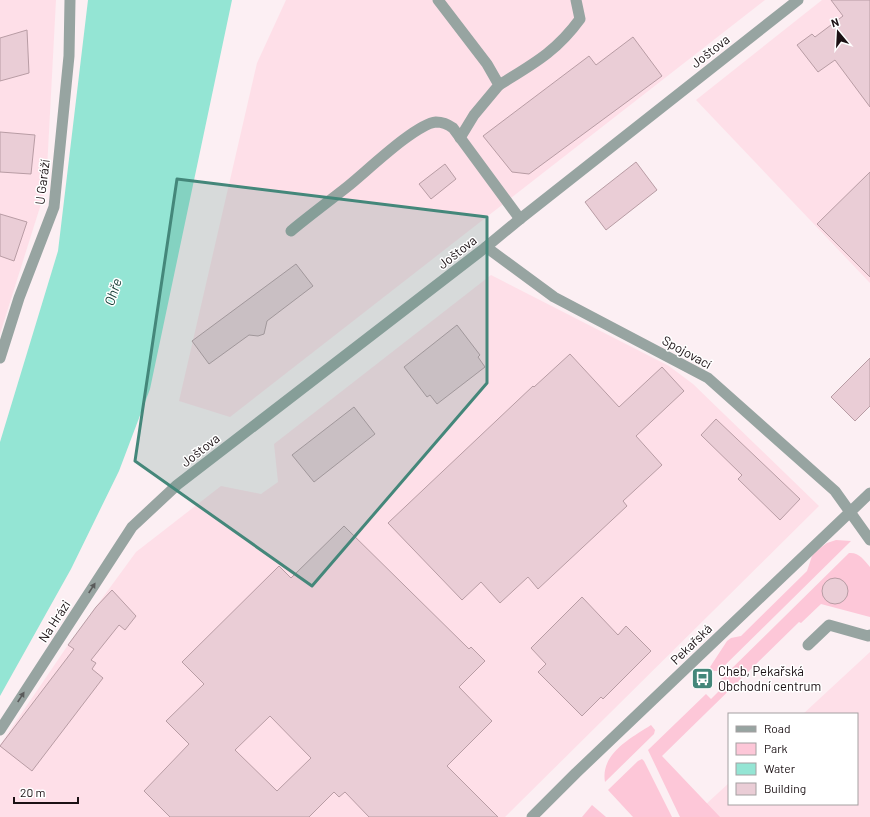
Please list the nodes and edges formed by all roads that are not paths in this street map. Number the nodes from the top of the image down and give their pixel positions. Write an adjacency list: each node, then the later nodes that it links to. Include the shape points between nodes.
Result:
1 (70, 0): 10 (street, U Garáží, via 69,56 54,207 19,298)
2 (438, 0): 5 (street, via 487,64)
3 (576, 0): 5 (street, via 580,19 570,34 550,54)
4 (798, 0): 7 (street, Joštova)
5 (499, 86): 6 (street, via 474,114)
6 (460, 138): 7 (street); 8 (street, via 448,125 436,122 425,126)
7 (520, 219): 9 (street, Joštova)
8 (291, 231)
9 (486, 247): 12 (street, Spojovací, via 554,297 708,378 835,491); 13 (street, Joštova, via 177,485)
10 (0, 358)
11 (870, 493): 12 (street, Pekařská)
12 (850, 513): 14 (street, Spojovací); 18 (street, Pekařská)
13 (132, 527): 17 (street, Na Hrázi, one-way to 13)
14 (870, 540)
15 (870, 635): 16 (street, via 829,625)
16 (808, 645)
17 (0, 730)
18 (532, 817)

